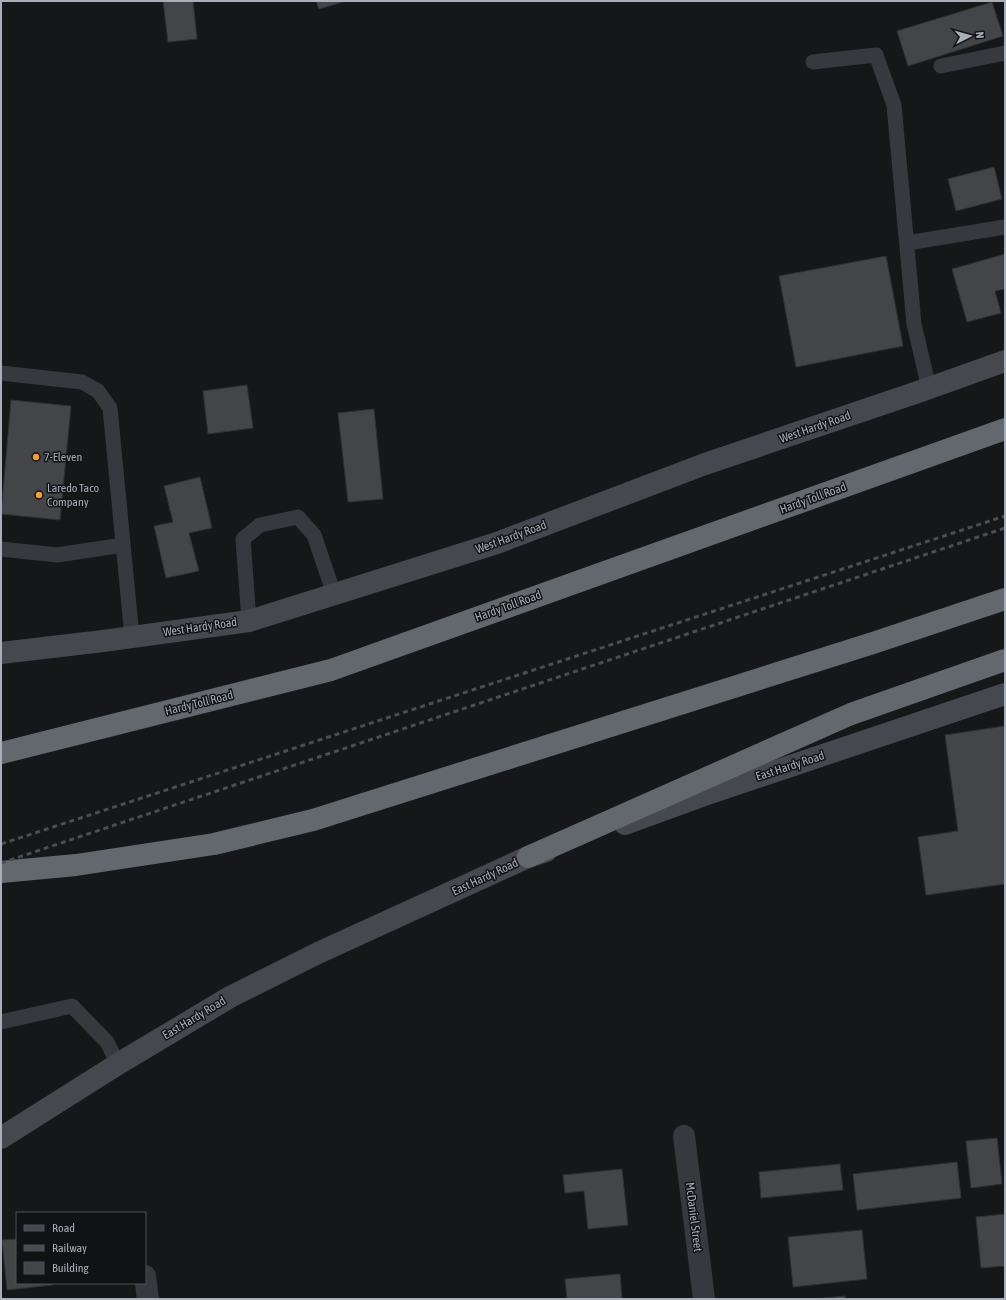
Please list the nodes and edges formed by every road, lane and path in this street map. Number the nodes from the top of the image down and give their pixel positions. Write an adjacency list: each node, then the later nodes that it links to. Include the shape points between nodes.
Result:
1 (1005, 53): 3 (lane)
2 (813, 62): 5 (lane, via 876,55 894,105)
3 (941, 66)
4 (1005, 227): 5 (lane)
5 (907, 244): 8 (lane, via 914,324)
6 (1005, 361): 8 (main road, West Hardy Road)
7 (1, 373): 10 (lane, via 82,382 98,391 110,408)
8 (928, 388): 12 (main road, West Hardy Road, via 705,464 497,543)
9 (1005, 429): 19 (highway, Hardy Toll Road, via 331,670)
10 (123, 545): 11 (lane, via 57,555); 15 (lane)
11 (1, 549)
12 (334, 594): 14 (main road, West Hardy Road); 14 (lane, via 314,535 298,518 260,525 243,539)
13 (1005, 599): 21 (highway, via 313,820 214,844 76,865)
14 (248, 621): 15 (main road, West Hardy Road)
15 (132, 637): 16 (main road, West Hardy Road)
16 (1, 653)
17 (1005, 660): 20 (highway, via 851,714)
18 (1005, 694): 20 (main road, East Hardy Road)
19 (1, 754)
20 (528, 857): 23 (main road, East Hardy Road, via 318,953 230,997)
21 (1, 872)
22 (1, 1022): 23 (lane, via 72,1006 107,1042)
23 (118, 1064): 25 (main road, East Hardy Road)
24 (684, 1136): 28 (street, McDaniel Street)
25 (1, 1138)
26 (146, 1284): 27 (street)
27 (148, 1299)
28 (704, 1299)

